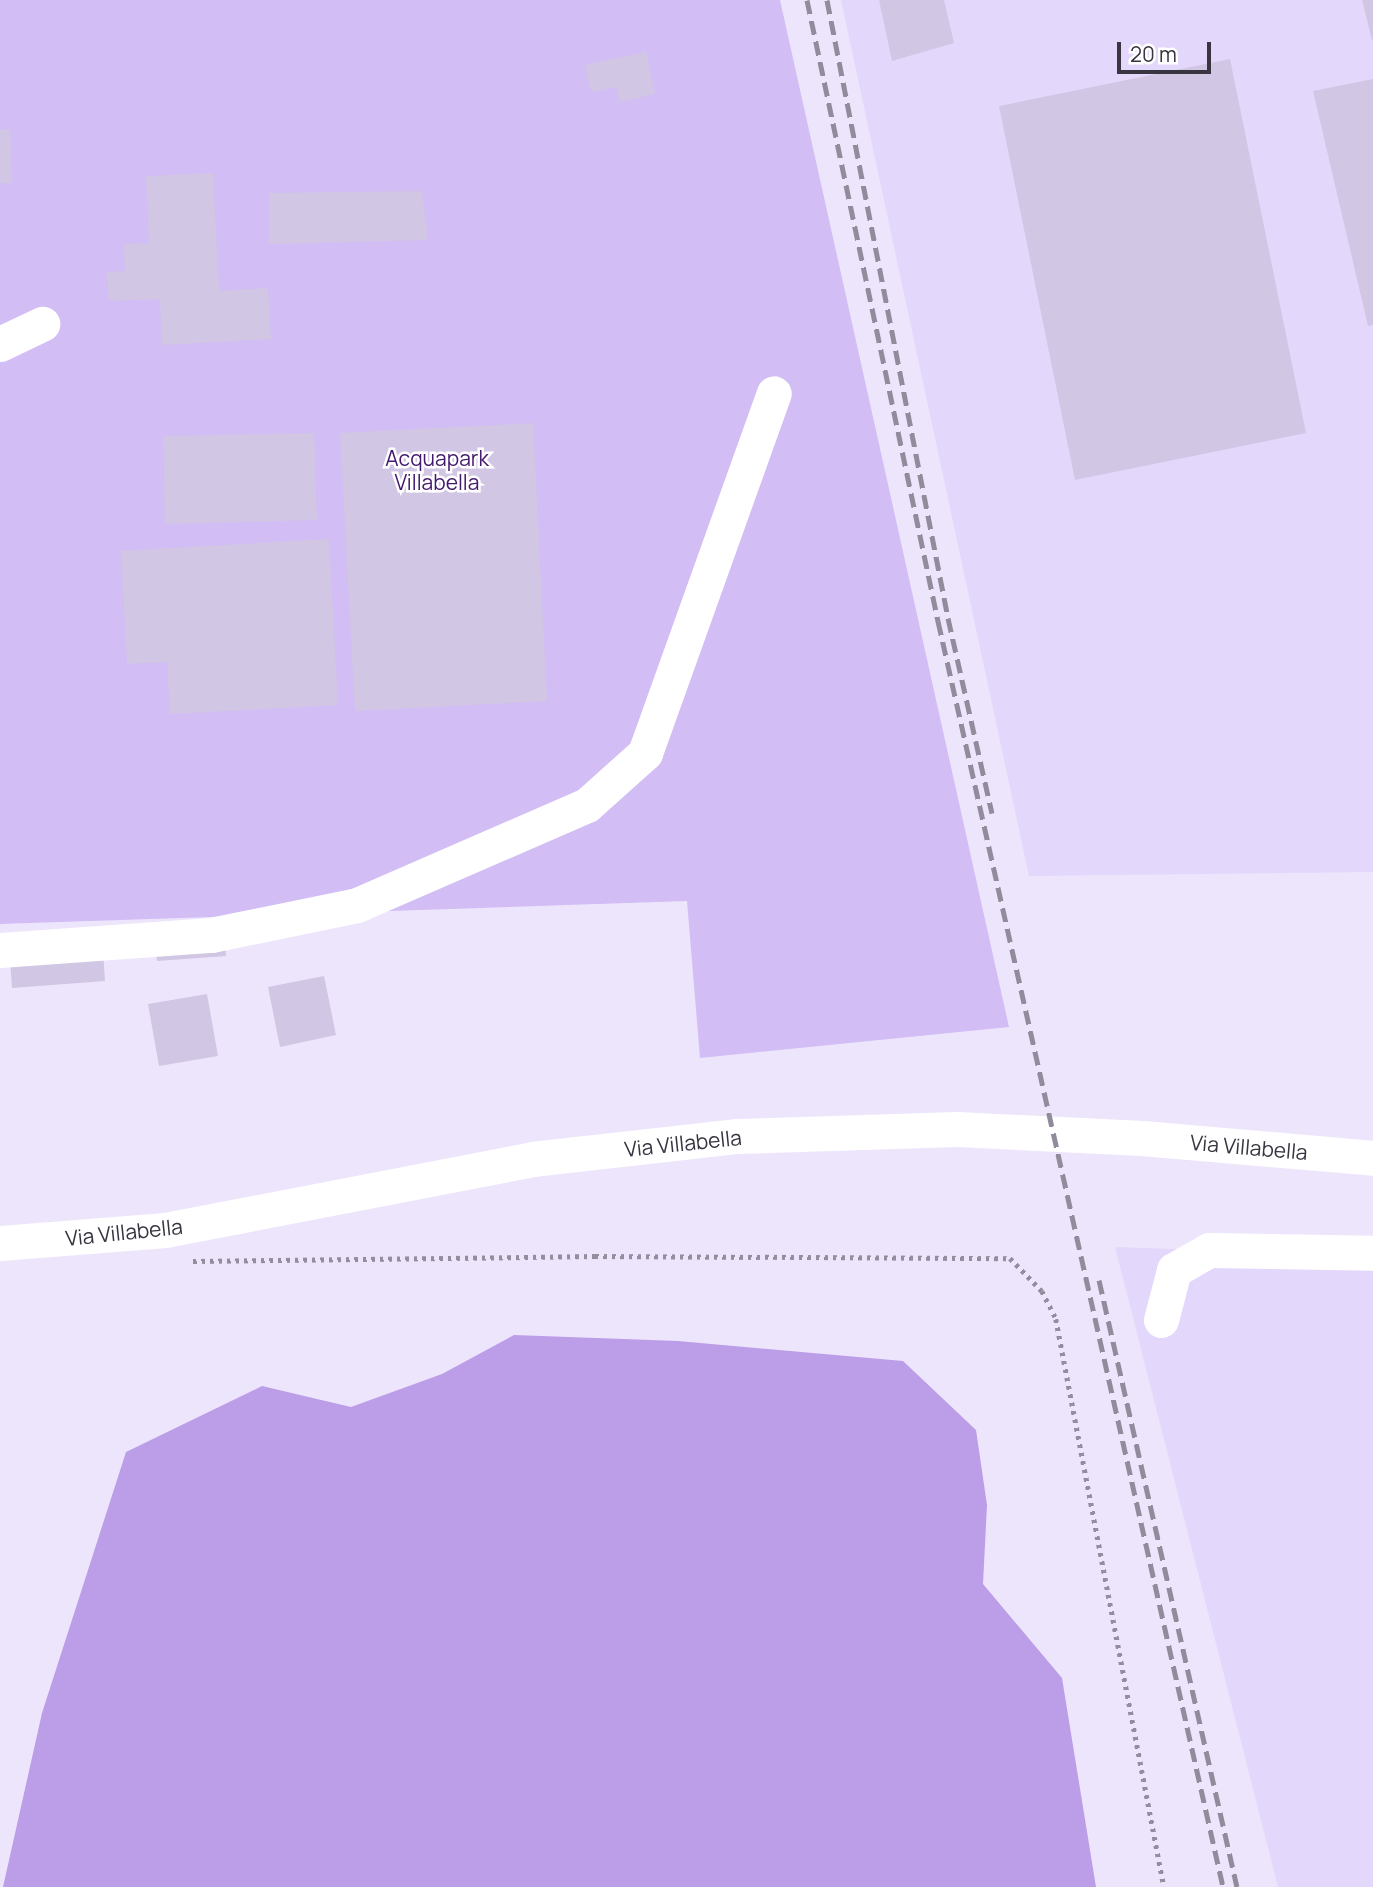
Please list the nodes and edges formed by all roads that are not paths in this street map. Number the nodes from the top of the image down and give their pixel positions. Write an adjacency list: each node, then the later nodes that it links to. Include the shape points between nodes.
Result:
1 (42, 324): 2 (street)
2 (0, 344)
3 (774, 393): 4 (street, via 645,752 587,805 357,905 211,935)
4 (0, 950)
5 (1373, 1158): 6 (street, Via Villabella, via 1142,1138 957,1129 736,1136 532,1159 165,1230)
6 (0, 1243)
7 (1373, 1253): 8 (street, via 1209,1250 1174,1270)
8 (1161, 1320)

